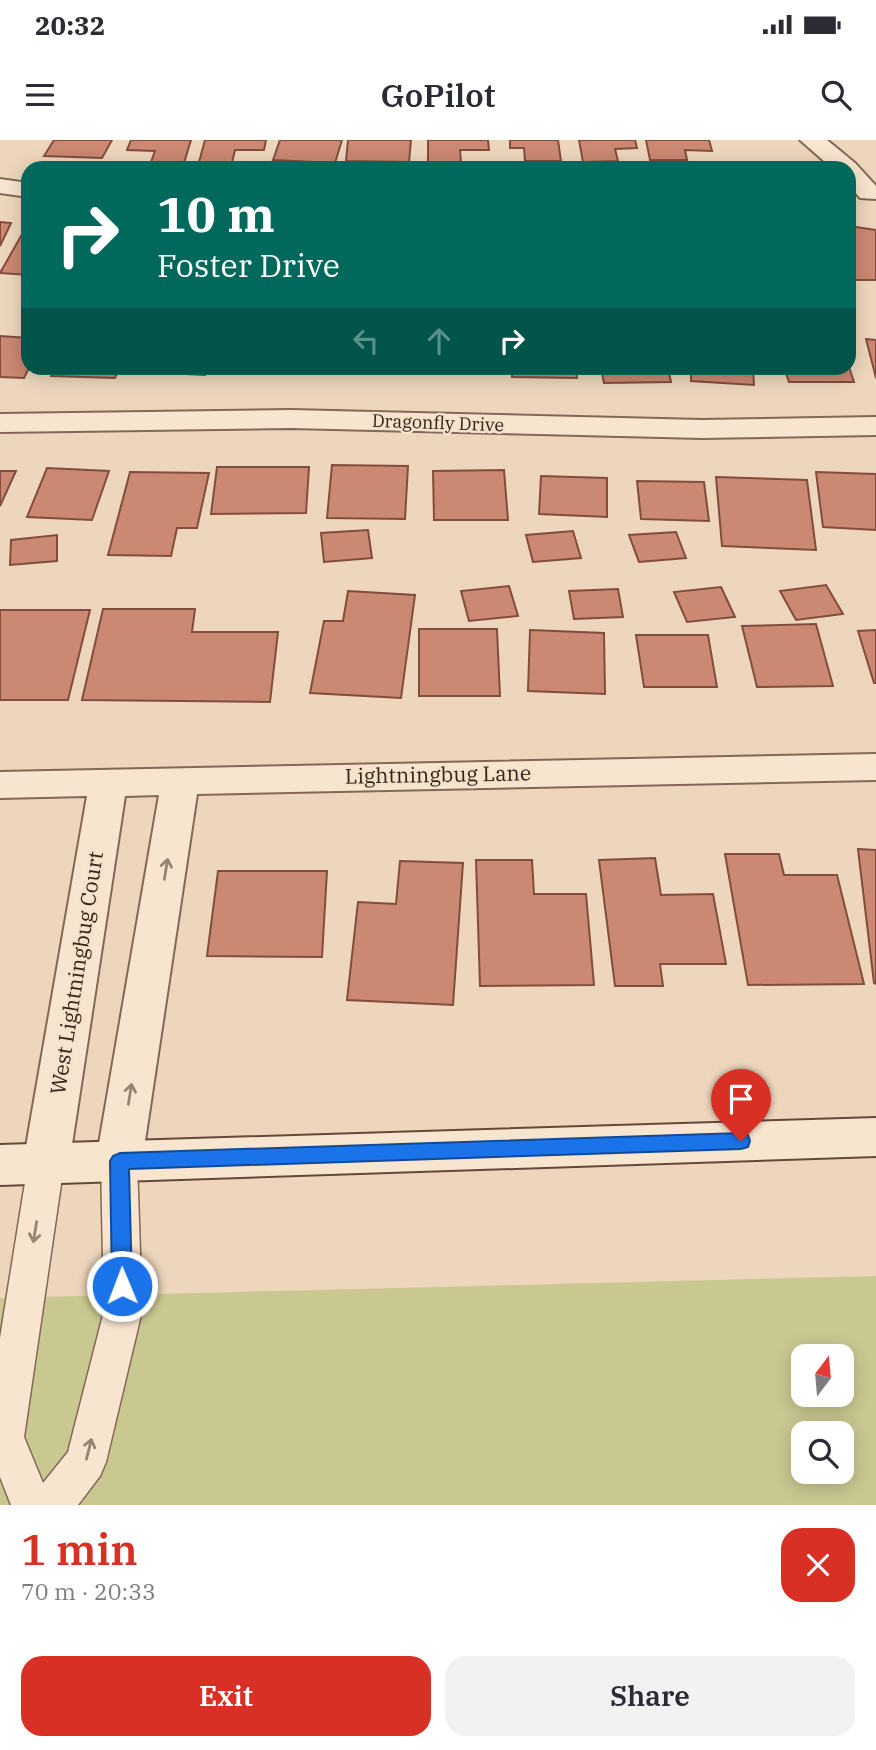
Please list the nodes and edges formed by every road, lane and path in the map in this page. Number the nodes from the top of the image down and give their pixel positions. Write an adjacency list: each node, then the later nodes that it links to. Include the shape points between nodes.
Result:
1 (812, 140): 2 (street)
2 (838, 161)
3 (0, 186): 4 (street)
4 (21, 189)
5 (0, 423): 6 (street, Dragonfly Drive, via 291,419 702,429)
6 (876, 426)
7 (876, 767): 8 (street, Lightningbug Lane)
8 (180, 780): 9 (street, Lightningbug Lane); 12 (street, one-way to 8)
9 (108, 781): 10 (street, Lightningbug Lane); 13 (street, West Lightningbug Court)
10 (0, 785)
11 (876, 1137): 12 (street)
12 (120, 1161): 13 (street); 16 (lane, one-way to 12, via 86,1462 123,1311)
13 (46, 1164): 14 (street); 15 (lane, one-way to 15, via 4,1437)
14 (0, 1166)
15 (32, 1505)
16 (52, 1505)

